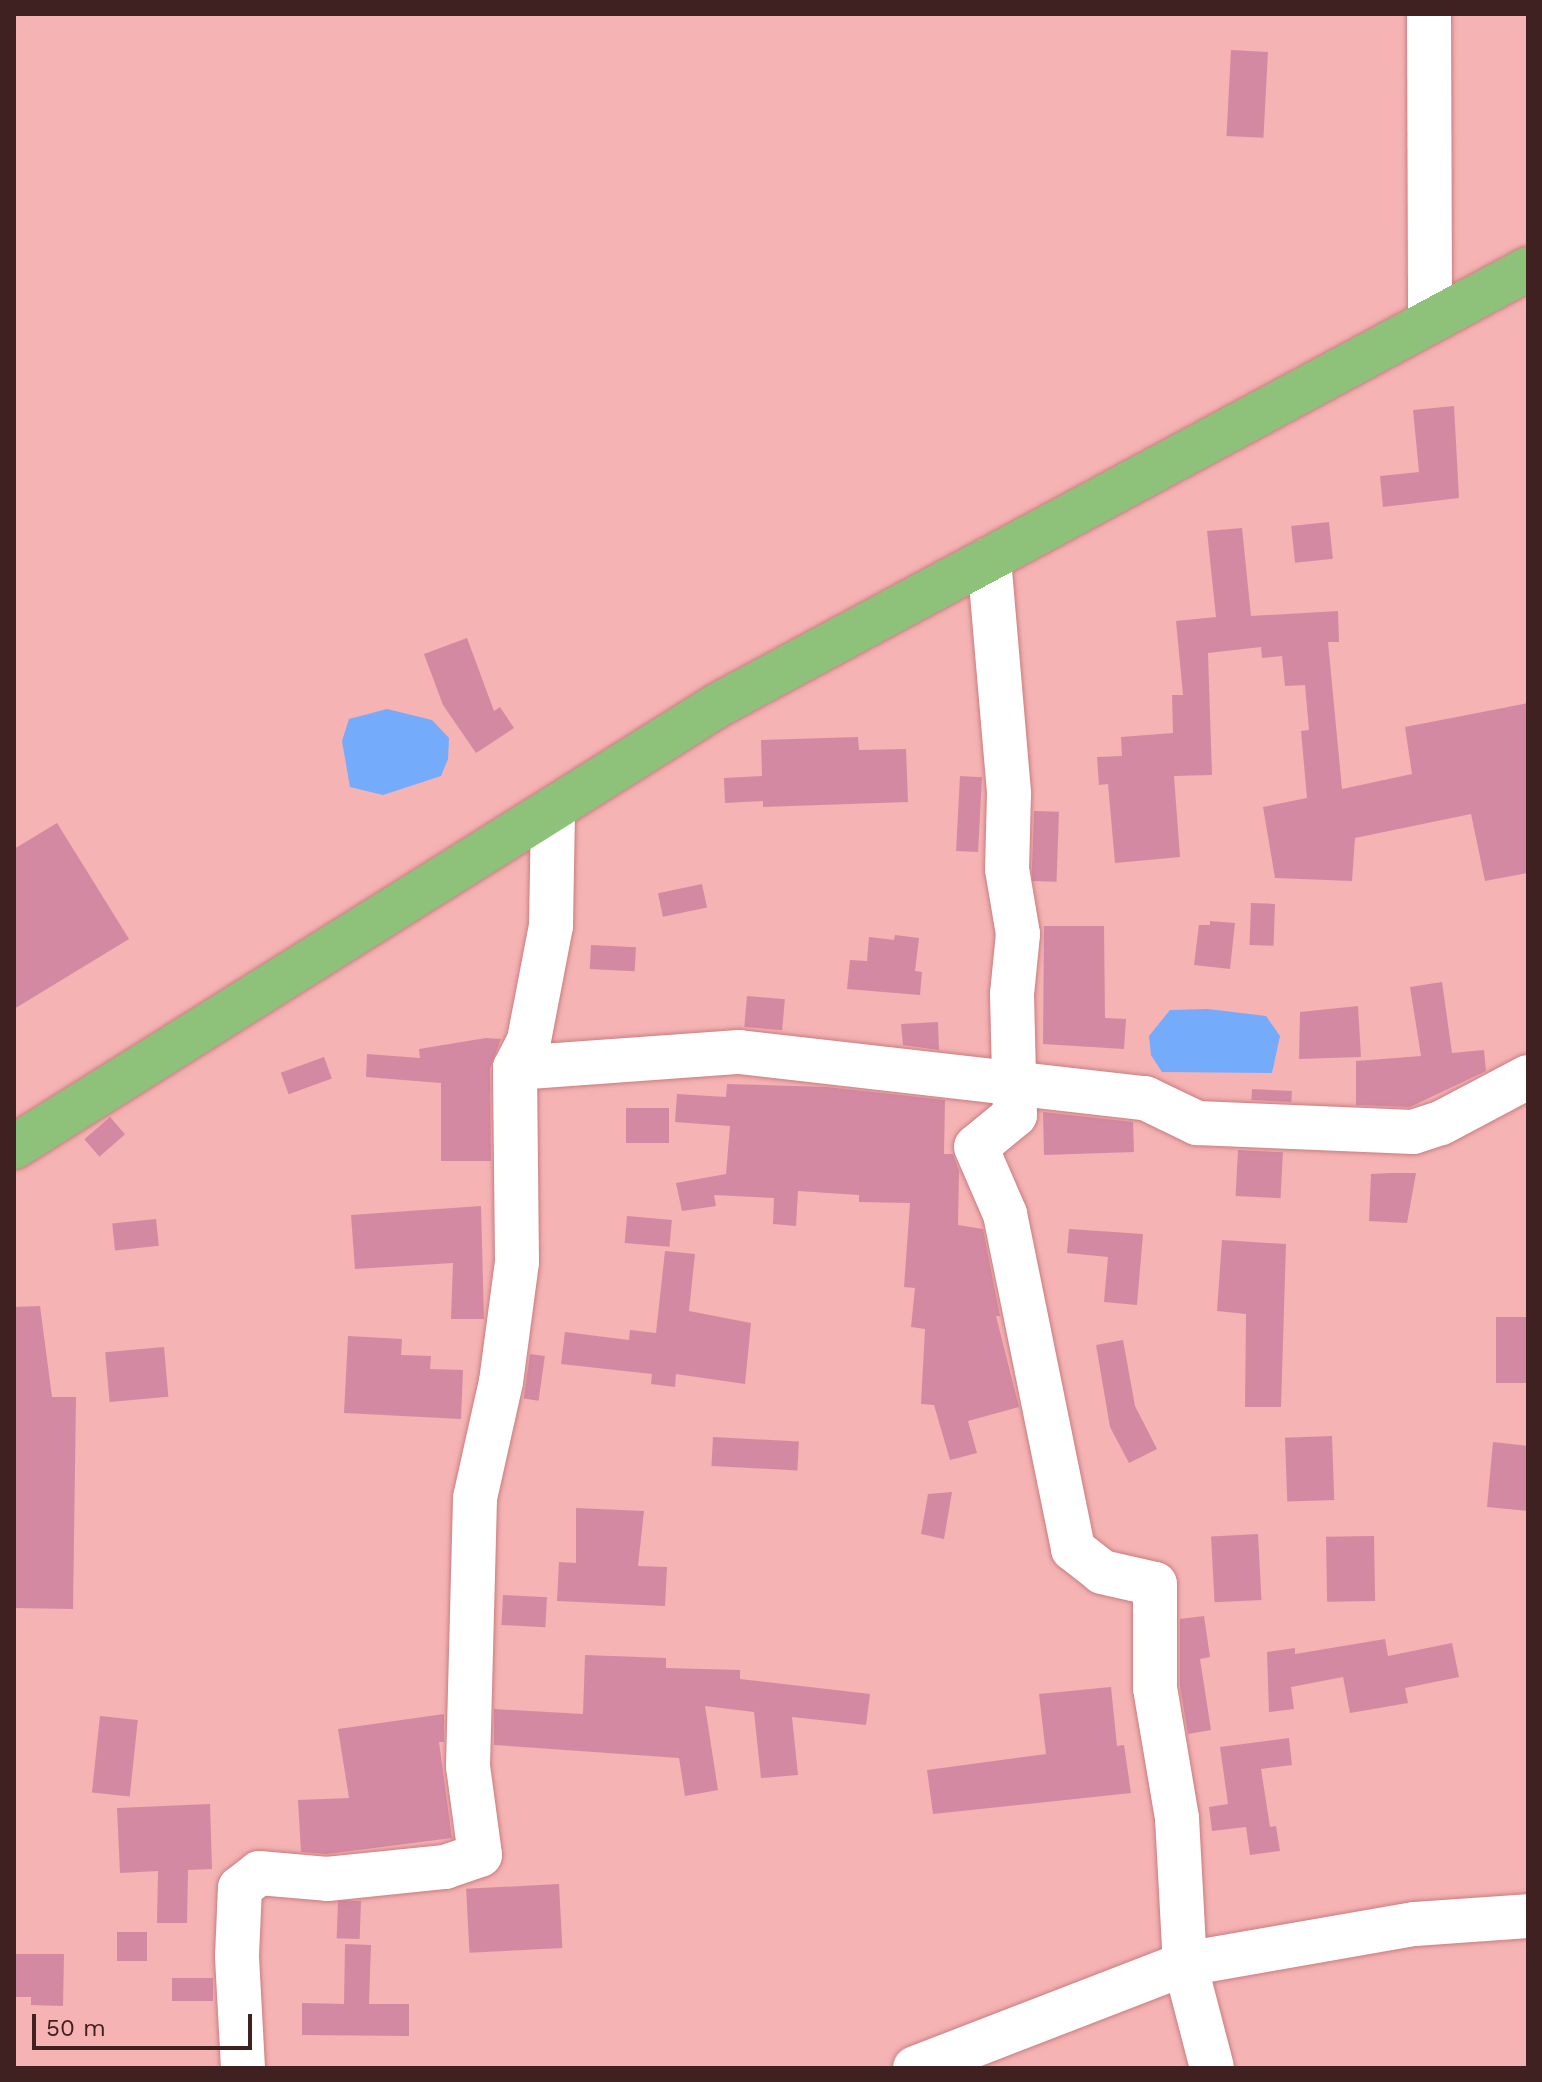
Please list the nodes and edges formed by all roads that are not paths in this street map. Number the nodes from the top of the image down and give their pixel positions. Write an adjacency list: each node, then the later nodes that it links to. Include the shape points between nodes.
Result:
1 (1429, 14): 3 (street)
2 (1528, 269): 3 (highway)
3 (1430, 321): 4 (highway)
4 (989, 559): 5 (highway, via 720,704); 8 (street, via 1009,794 1007,869 1018,934 1012,994)
5 (553, 809): 6 (street, via 551,926 529,1040); 9 (highway)
6 (515, 1068): 8 (street, via 739,1052); 12 (street, via 517,1262 501,1382 475,1498 468,1766 480,1855 445,1867 327,1879 259,1873 240,1888 237,1956)
7 (1528, 1077): 8 (street, via 1413,1132 1197,1123 1145,1098)
8 (1015, 1082): 11 (street, via 1015,1115 976,1147 1005,1214 1073,1549 1102,1572 1155,1584 1155,1688 1177,1818)
9 (14, 1147)
10 (1528, 1916): 11 (street, via 1415,1924)
11 (1185, 1964): 13 (street); 14 (street)
12 (243, 2068)
13 (915, 2068)
14 (1212, 2068)

